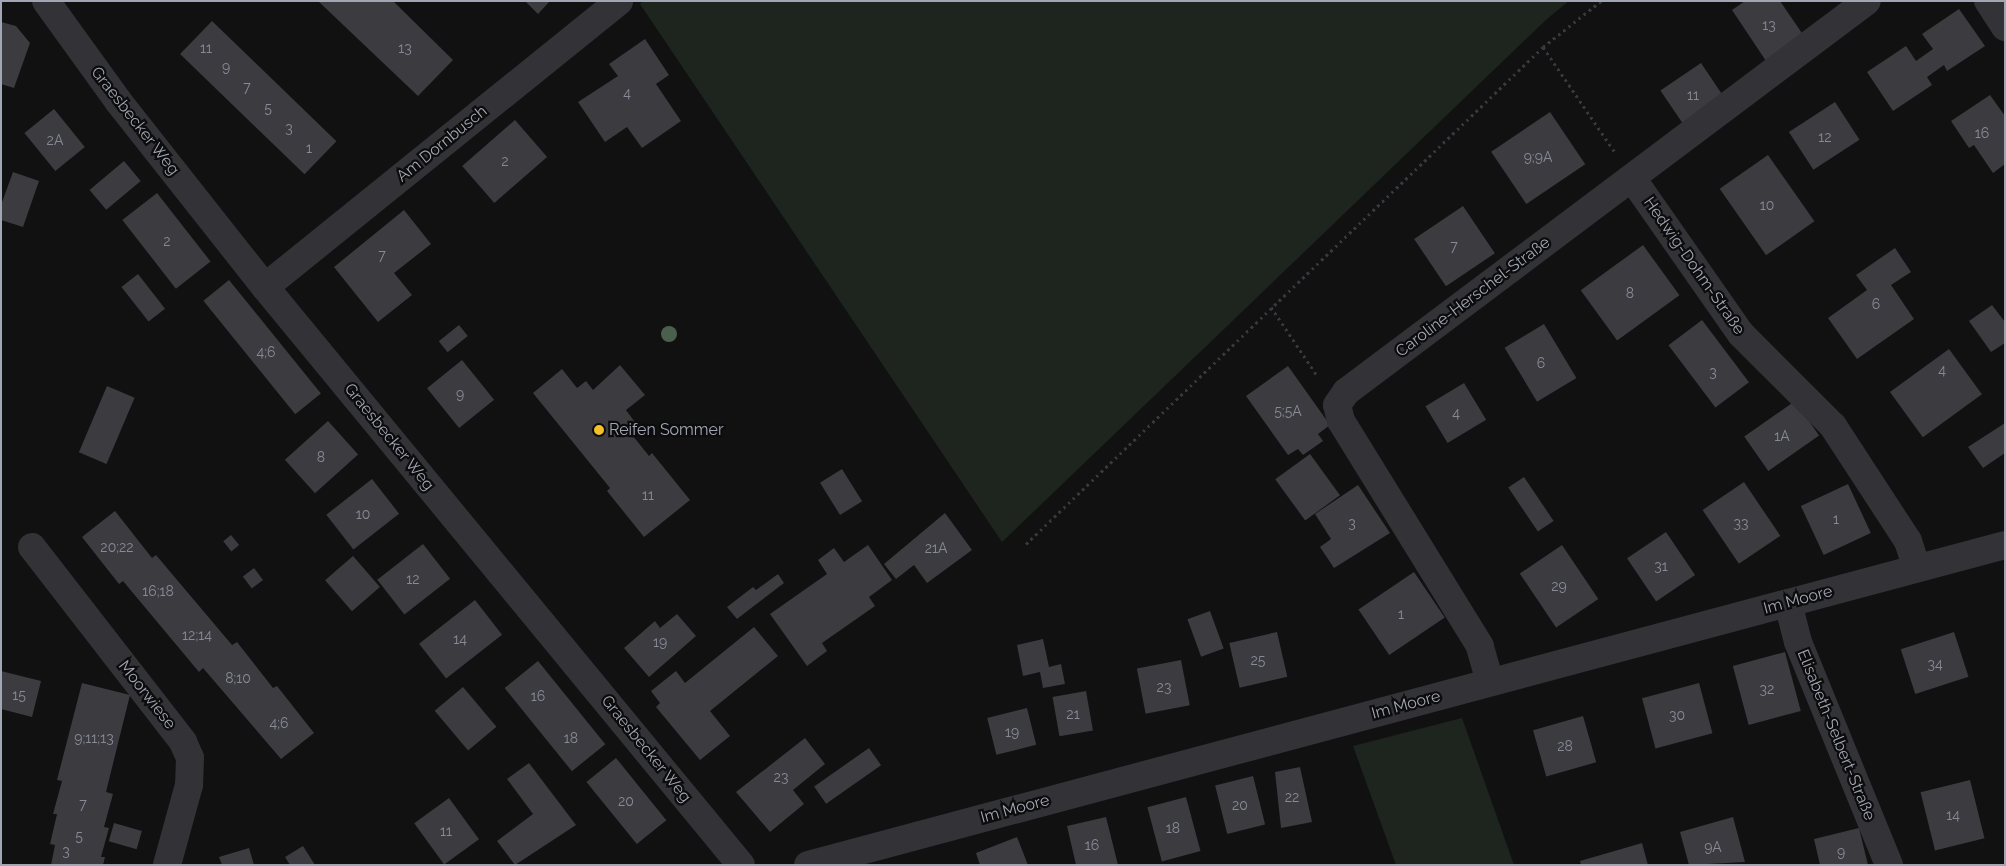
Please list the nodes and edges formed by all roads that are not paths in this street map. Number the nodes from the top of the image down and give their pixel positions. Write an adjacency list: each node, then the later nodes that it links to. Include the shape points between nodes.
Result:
1 (46, 1): 7 (street, Graesbecker Weg, via 118,101)
2 (619, 1): 7 (street, Am Dornbusch)
3 (1867, 1): 6 (street, Caroline-Herschel-Straße)
4 (1988, 1): 5 (street)
5 (2005, 27)
6 (1632, 178): 10 (street, Hedwig-Dohm-Straße, via 1741,334 1833,426 1908,541); 12 (street, Caroline-Herschel-Straße, via 1346,392 1337,405 1340,421 1480,646)
7 (265, 287): 13 (street, Graesbecker Weg)
8 (2005, 545): 10 (street, Im Moore)
9 (32, 547): 14 (street, Moorwiese, via 183,742 190,758 189,785)
10 (1918, 568): 11 (street, Im Moore)
11 (1788, 603): 12 (street, Im Moore); 16 (street, Elisabeth-Selbert-Straße, via 1798,642)
12 (1490, 682): 15 (street, Im Moore)
13 (737, 863)
14 (167, 865)
15 (808, 865)
16 (1889, 865)

